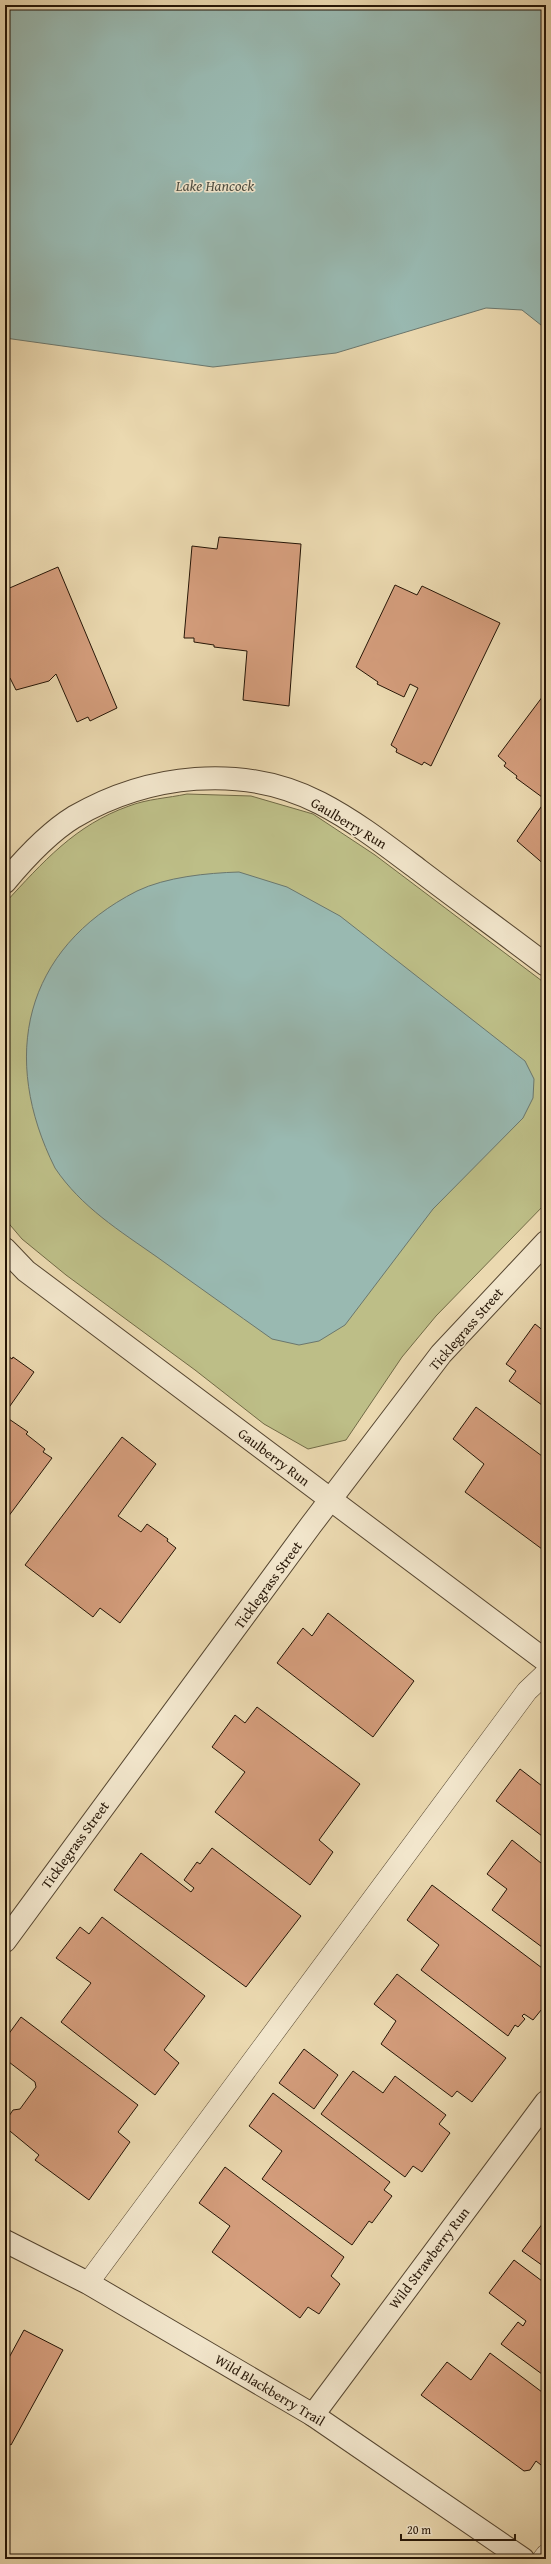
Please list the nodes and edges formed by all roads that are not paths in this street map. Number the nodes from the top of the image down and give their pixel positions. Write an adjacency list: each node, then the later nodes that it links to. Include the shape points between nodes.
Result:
1 (5, 882): 2 (street, Gaulberry Run, via 27,856 73,817 115,797 172,780 223,777 276,786 319,802 368,832)
2 (546, 965)
3 (546, 1242): 5 (street, Ticklegrass Street, via 441,1354)
4 (5, 1249): 5 (street, Gaulberry Run, via 26,1271)
5 (330, 1500): 6 (street, Gaulberry Run); 8 (street, Ticklegrass Street)
6 (546, 1660)
7 (546, 1673): 11 (lane, via 527,1691)
8 (5, 1941)
9 (546, 2102): 12 (street, Wild Strawberry Run)
10 (5, 2241): 11 (street, Wild Blackberry Trail)
11 (88, 2283): 12 (street, Wild Blackberry Trail)
12 (313, 2415): 14 (street, Wild Blackberry Trail)
13 (546, 2555): 15 (lane)
14 (523, 2559)
15 (543, 2559)

